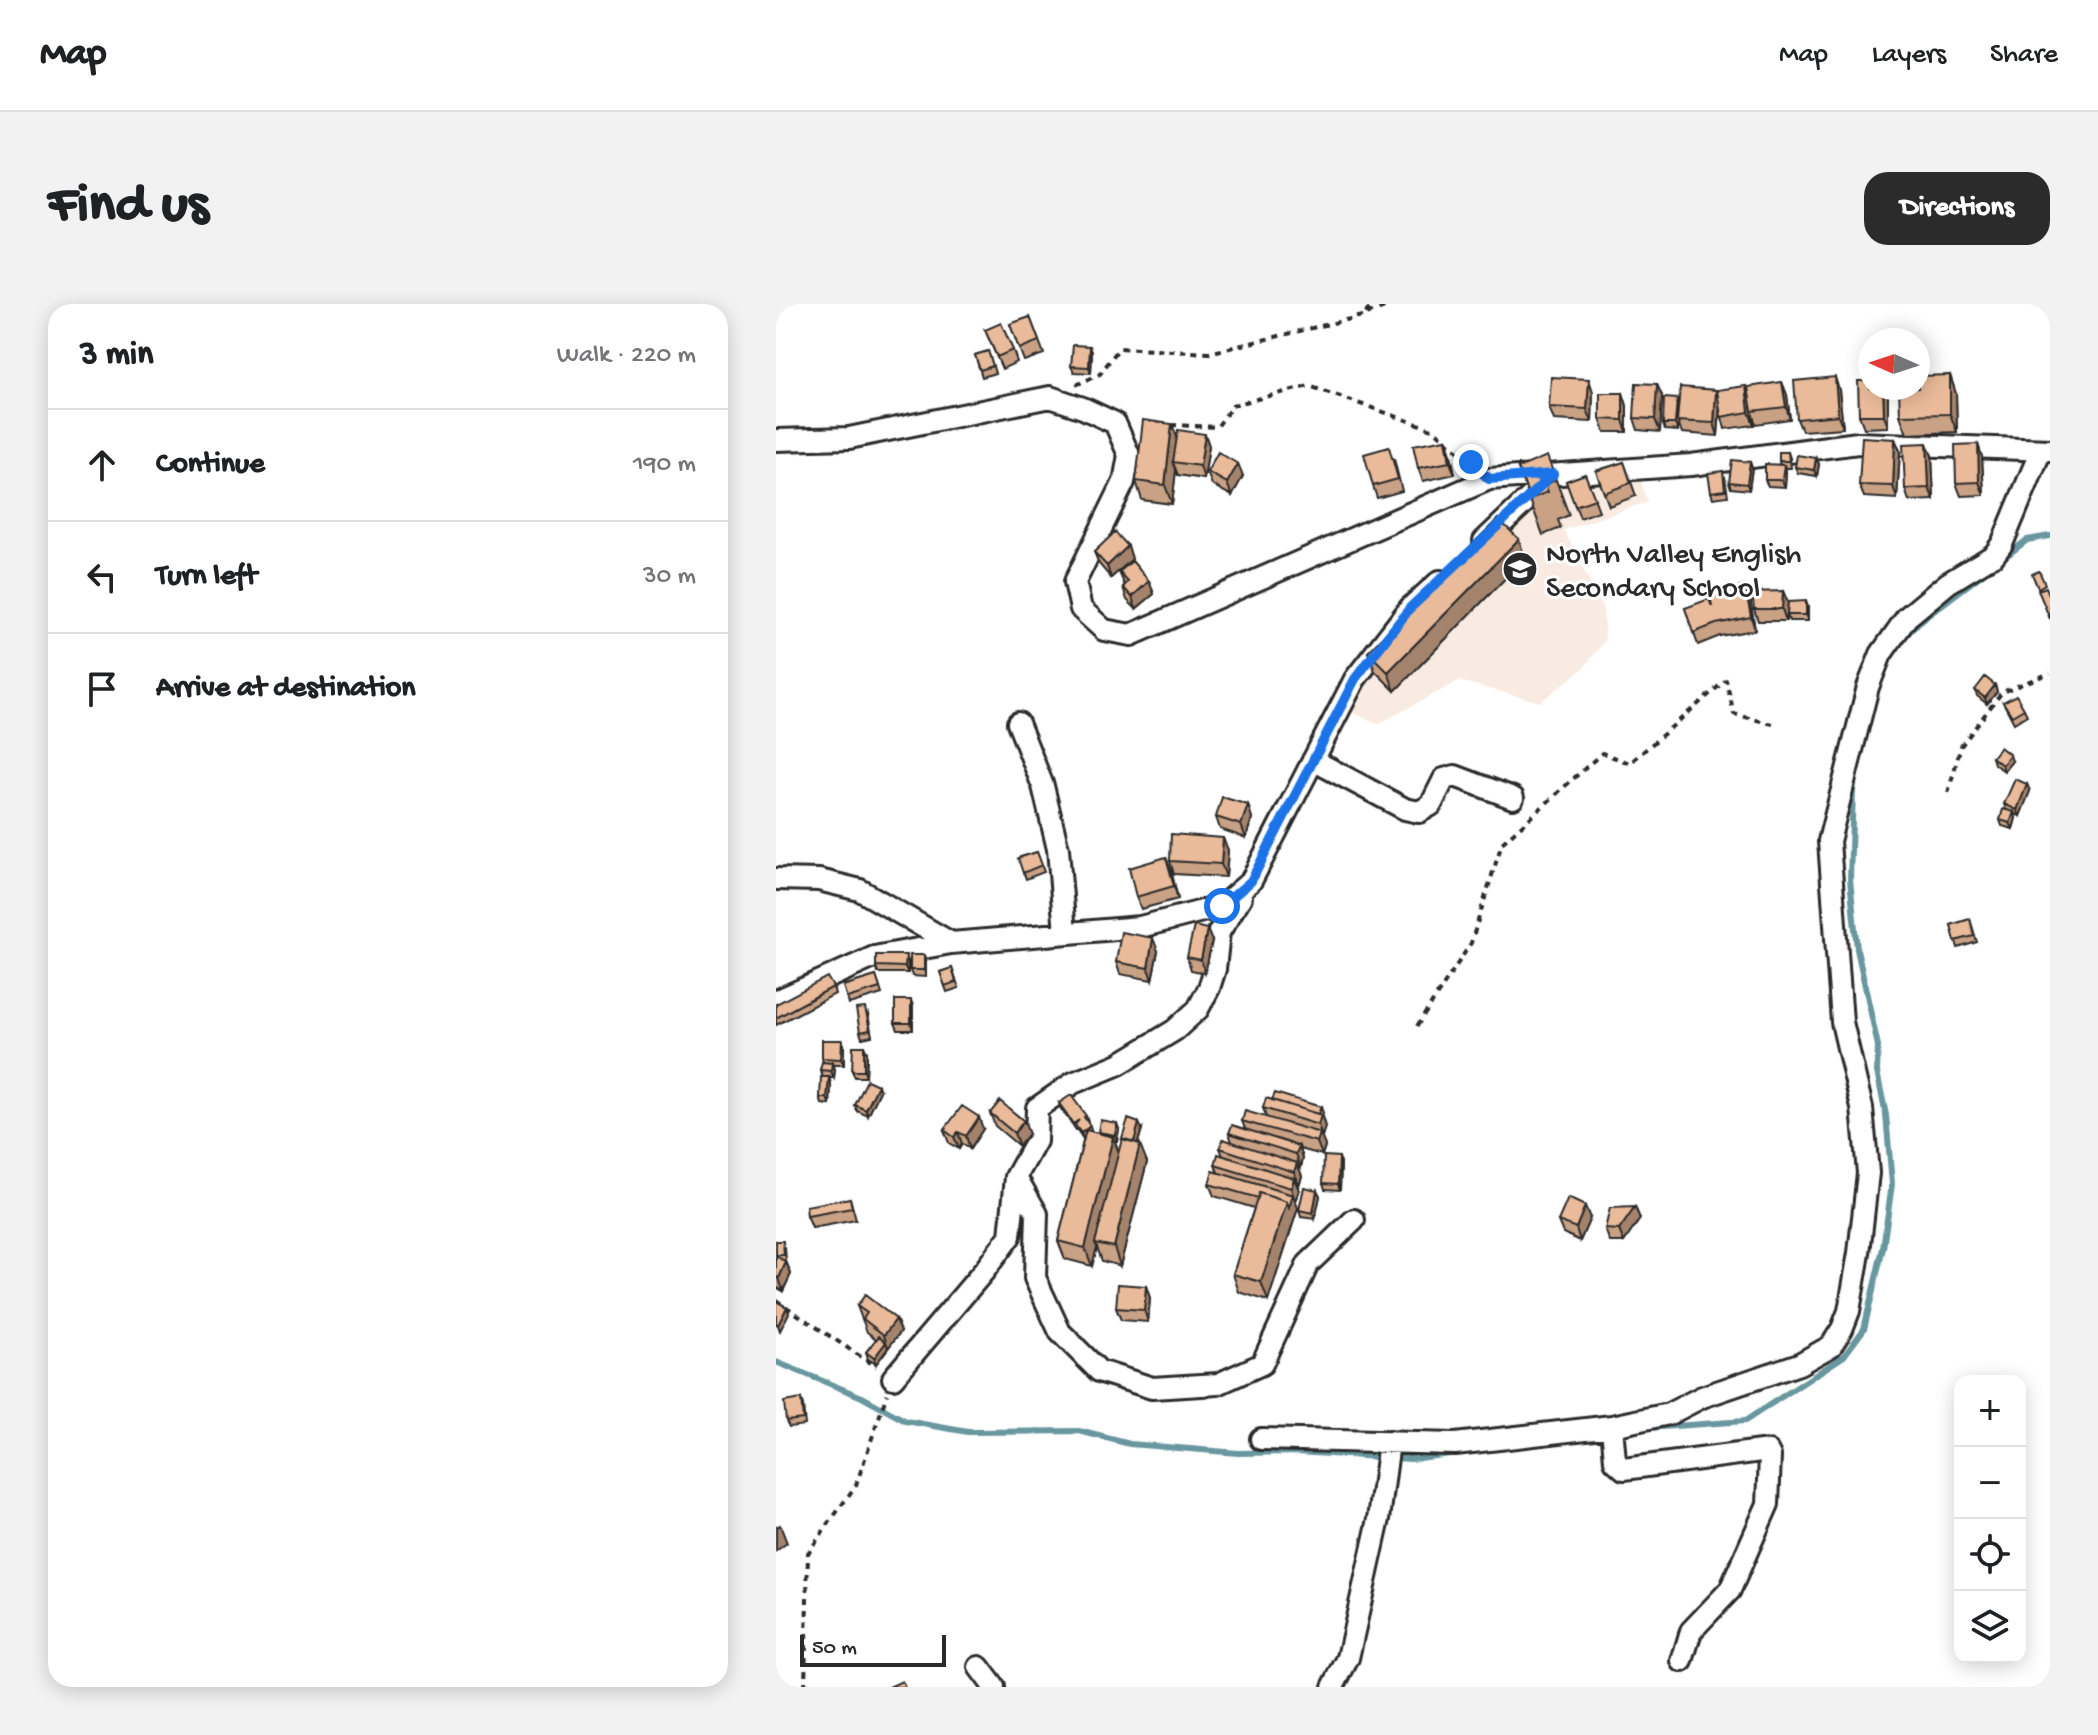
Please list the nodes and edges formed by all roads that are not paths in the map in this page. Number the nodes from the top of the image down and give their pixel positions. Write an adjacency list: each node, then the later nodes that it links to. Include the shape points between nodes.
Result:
1 (776, 440): 3 (street, via 849,438 1050,397 1115,423 1129,455 1124,482 1075,582 1081,609 1104,630 1131,635 1489,479)
2 (2046, 450): 3 (street, via 1858,443 1691,465); 15 (street, via 1994,555 1907,617 1881,654 1829,841 1842,1022 1862,1108 1868,1173 1855,1279 1842,1329 1831,1346 1799,1364 1702,1397 1669,1414)
3 (1553, 474): 5 (street, via 1410,608 1355,679)
4 (1018, 723): 9 (street, via 1043,786 1058,849)
5 (1313, 760): 6 (street, via 1419,812 1431,805 1444,779 1455,776); 8 (street)
6 (1513, 798)
7 (776, 879): 10 (street, via 819,880 860,890)
8 (1251, 881): 9 (street, via 1222,906 1140,927); 12 (street, via 1219,932 1215,969 1198,1009 1175,1030 1119,1064 1073,1083 1037,1108 1036,1141)
9 (1065, 933): 10 (street)
10 (951, 943): 11 (street, via 874,957)
11 (776, 1001)
12 (1016, 1177): 13 (street, via 1037,1214 1035,1278 1060,1332 1099,1371 1152,1388 1218,1384 1262,1364 1308,1264); 14 (street, via 1010,1236)
13 (1354, 1220)
14 (890, 1388)
15 (1612, 1426): 17 (street, via 1455,1444); 18 (street, via 1618,1467 1761,1451 1770,1456 1770,1496 1761,1519 1730,1590 1691,1631)
16 (1261, 1439): 17 (street)
17 (1389, 1442): 21 (street, via 1379,1519 1348,1658)
18 (1682, 1661)
19 (979, 1667): 20 (street)
20 (994, 1687)
21 (1333, 1687)

